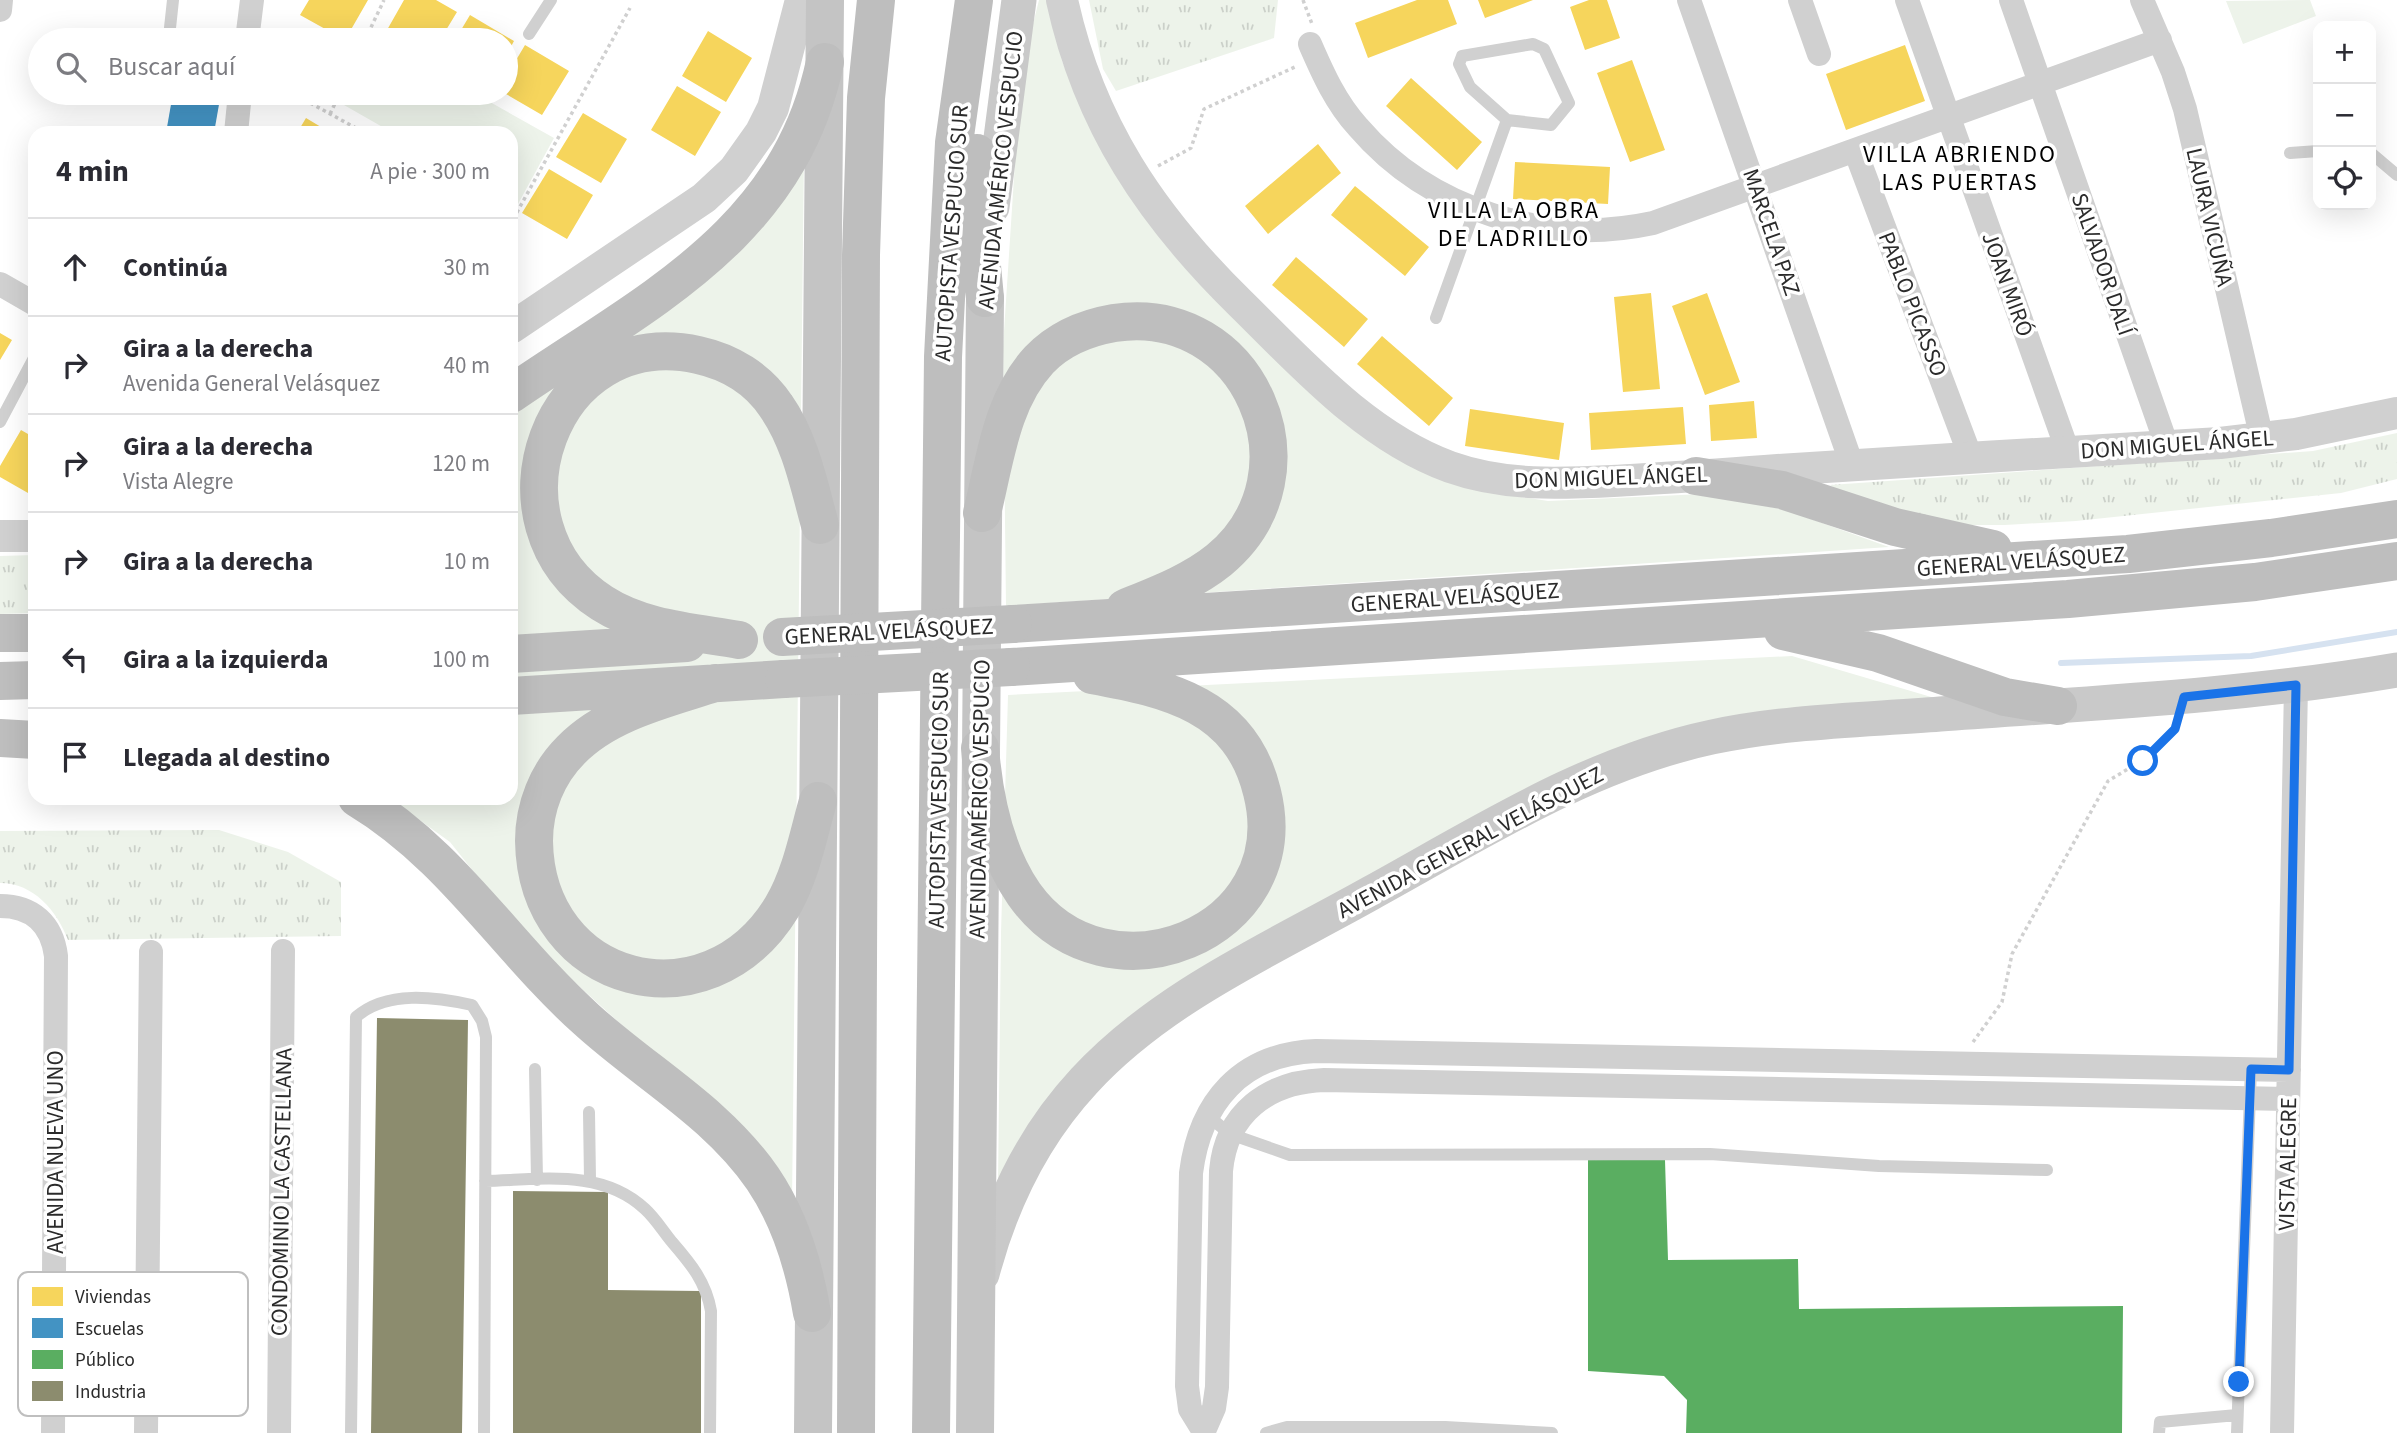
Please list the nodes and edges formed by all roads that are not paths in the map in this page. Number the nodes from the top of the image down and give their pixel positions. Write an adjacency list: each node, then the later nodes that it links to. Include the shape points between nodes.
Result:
1 (1, 0): 17 (street)
2 (173, 0): 18 (lane)
3 (252, 0): 19 (street)
4 (551, 0): 20 (lane)
5 (802, 0): 41 (street, via 773,108 734,170 687,210)
6 (825, 0): 24 (main road)
7 (876, 0): 109 (highway, via 866,98 862,217)
8 (974, 0): 110 (highway, AUTOPISTA VESPUCIO SUR, via 954,143 943,357)
9 (988, 0): 38 (highway, via 976,164)
10 (1019, 0): 38 (main road, AVENIDA AMÉRICO VESPUCIO, via 997,155)
11 (1062, 0): 51 (street, DON MIGUEL ÁNGEL, via 1091,95 1135,180 1177,238 1265,327 1387,435 1418,453 1473,474 1526,483)
12 (1689, 0): 35 (street, MARCELA PAZ)
13 (1800, 0): 23 (street)
14 (1907, 0): 27 (street, JOAN MIRÓ)
15 (2011, 0): 25 (street, SALVADOR DALÍ)
16 (2142, 0): 21 (street, LAURA VICUÑA)
17 (0, 10)
18 (170, 28)
19 (248, 28)
20 (528, 34)
21 (2160, 40): 25 (street); 46 (street, LAURA VICUÑA, via 2185,108)
22 (1310, 44): 36 (street, via 1344,110 1372,143 1416,177)
23 (1819, 54)
24 (825, 62): 43 (highway, via 797,145 743,224 680,278); 54 (main road)
25 (2039, 83): 27 (street); 47 (street, SALVADOR DALÍ)
26 (239, 105): 29 (street)
27 (1947, 116): 30 (street); 48 (street, JOAN MIRÓ)
28 (1507, 120): 28 (lane, via 1551,125 1569,103 1544,49 1533,44 1462,56 1459,64 1470,87); 36 (lane)
29 (237, 126)
30 (1855, 150): 35 (street); 49 (street, PABLO PICASSO)
31 (2313, 151): 32 (lane)
32 (2290, 153)
33 (2376, 157): 34 (lane)
34 (2397, 175)
35 (1756, 185): 36 (street, via 1653,223 1599,232 1523,225); 50 (street, MARCELA PAZ)
36 (1476, 209): 40 (lane)
37 (0, 284): 39 (street)
38 (985, 298): 52 (main road, AVENIDA AMÉRICO VESPUCIO)
39 (28, 300)
40 (1436, 318)
41 (518, 323)
42 (28, 369): 45 (lane)
43 (518, 389)
44 (2397, 413): 46 (street, DON MIGUEL ÁNGEL)
45 (0, 422)
46 (2262, 439): 47 (street, DON MIGUEL ÁNGEL)
47 (2167, 446): 48 (street, DON MIGUEL ÁNGEL)
48 (2068, 452): 49 (street, DON MIGUEL ÁNGEL)
49 (1971, 458): 50 (street, DON MIGUEL ÁNGEL)
50 (1852, 466): 51 (street, DON MIGUEL ÁNGEL)
51 (1696, 476): 57 (highway, via 1782,490 1931,537)
52 (982, 513): 59 (highway, via 1012,403 1038,361 1060,342 1103,325 1138,322 1176,328 1221,352 1255,396 1267,433 1268,471 1254,517 1237,542 1206,569); 77 (main road, AVENIDA AMÉRICO VESPUCIO)
53 (2397, 519): 57 (highway, GENERAL VELÁSQUEZ, via 2231,543)
54 (820, 525): 63 (highway, via 785,420 757,384 728,365 690,353 631,358 587,381 562,407 545,441 539,493 545,529 567,570 600,602 635,619); 78 (main road)
55 (28, 536): 56 (street)
56 (0, 537)
57 (2064, 558): 59 (highway, GENERAL VELÁSQUEZ)
58 (2397, 561): 60 (highway, GENERAL VELÁSQUEZ, via 2162,592)
59 (1094, 620): 63 (highway, GENERAL VELÁSQUEZ, bridge)
60 (1704, 622): 65 (highway, GENERAL VELÁSQUEZ); 72 (highway, via 1856,646 1995,694)
61 (0, 633): 62 (highway)
62 (28, 633)
63 (739, 640): 64 (highway, GENERAL VELÁSQUEZ)
64 (518, 654)
65 (1014, 667): 69 (highway, GENERAL VELÁSQUEZ, bridge); 77 (highway, via 1143,686 1192,702 1219,719 1249,756 1264,800 1264,847 1255,877 1219,922 1177,946 1129,952 1081,941 1048,921 1016,881 989,809)
66 (2397, 670): 70 (main road, AVENIDA GENERAL VELÁSQUEZ)
67 (28, 680): 68 (highway)
68 (0, 681)
69 (715, 683): 71 (highway, GENERAL VELÁSQUEZ); 78 (highway, via 602,726 571,750 548,780 536,813 535,865 548,906 573,942 615,970 647,979 683,978 718,967 749,946 782,906)
70 (2296, 685): 72 (main road, AVENIDA GENERAL VELÁSQUEZ); 85 (street, VISTA ALEGRE)
71 (518, 696)
72 (2057, 706): 99 (main road, AVENIDA GENERAL VELÁSQUEZ, via 1713,736 1626,761 1531,805 1212,982 1116,1050 1074,1093 1034,1146 999,1218)
73 (28, 723): 74 (highway)
74 (0, 724)
75 (0, 738): 76 (highway)
76 (28, 740)
77 (980, 748): 99 (main road, AVENIDA AMÉRICO VESPUCIO)
78 (818, 801): 100 (main road)
79 (367, 805): 100 (highway, via 426,848 569,1003 694,1104 735,1144 765,1181 783,1215 803,1268)
80 (0, 906): 97 (street, AVENIDA NUEVA UNO, via 36,916 50,932 56,956)
81 (284, 951): 104 (street, CONDOMINIO LA CASTELLANA)
82 (150, 952): 98 (street)
83 (535, 1069): 94 (lane)
84 (2251, 1069): 85 (street); 86 (lane); 89 (street, via 1301,1052 1249,1070 1226,1089)
85 (2289, 1070): 87 (street, VISTA ALEGRE)
86 (2250, 1098): 87 (street); 90 (street, via 1315,1080 1266,1094 1245,1110); 101 (lane)
87 (2288, 1099): 116 (street, VISTA ALEGRE)
88 (589, 1112): 95 (lane)
89 (1207, 1115): 90 (lane); 93 (street)
90 (1230, 1134): 91 (lane, via 1290,1155 1710,1154 1879,1166); 92 (street)
91 (2047, 1170)
92 (1221, 1171): 93 (street); 103 (street, via 1217,1387)
93 (1191, 1173): 103 (street, via 1187,1386 1190,1409)
94 (537, 1180): 95 (lane); 96 (lane)
95 (590, 1180): 107 (lane, via 615,1188 645,1208 699,1273 711,1311)
96 (485, 1181): 105 (lane, via 486,1037 472,1005 427,997 364,1010 356,1017); 106 (lane)
97 (54, 1272)
98 (147, 1272)
99 (975, 1298): 111 (main road, AVENIDA AMÉRICO VESPUCIO)
100 (812, 1312): 108 (main road)
101 (2237, 1415): 114 (lane, via 2174,1418 2160,1422); 115 (lane)
102 (1445, 1430): 112 (lane, via 1287,1427); 113 (lane)
103 (1203, 1432)
104 (279, 1433)
105 (351, 1433)
106 (484, 1433)
107 (709, 1433)
108 (813, 1433)
109 (856, 1433)
110 (932, 1433)
111 (975, 1433)
112 (1266, 1433)
113 (1552, 1433)
114 (2159, 1433)
115 (2236, 1433)
116 (2282, 1433)

